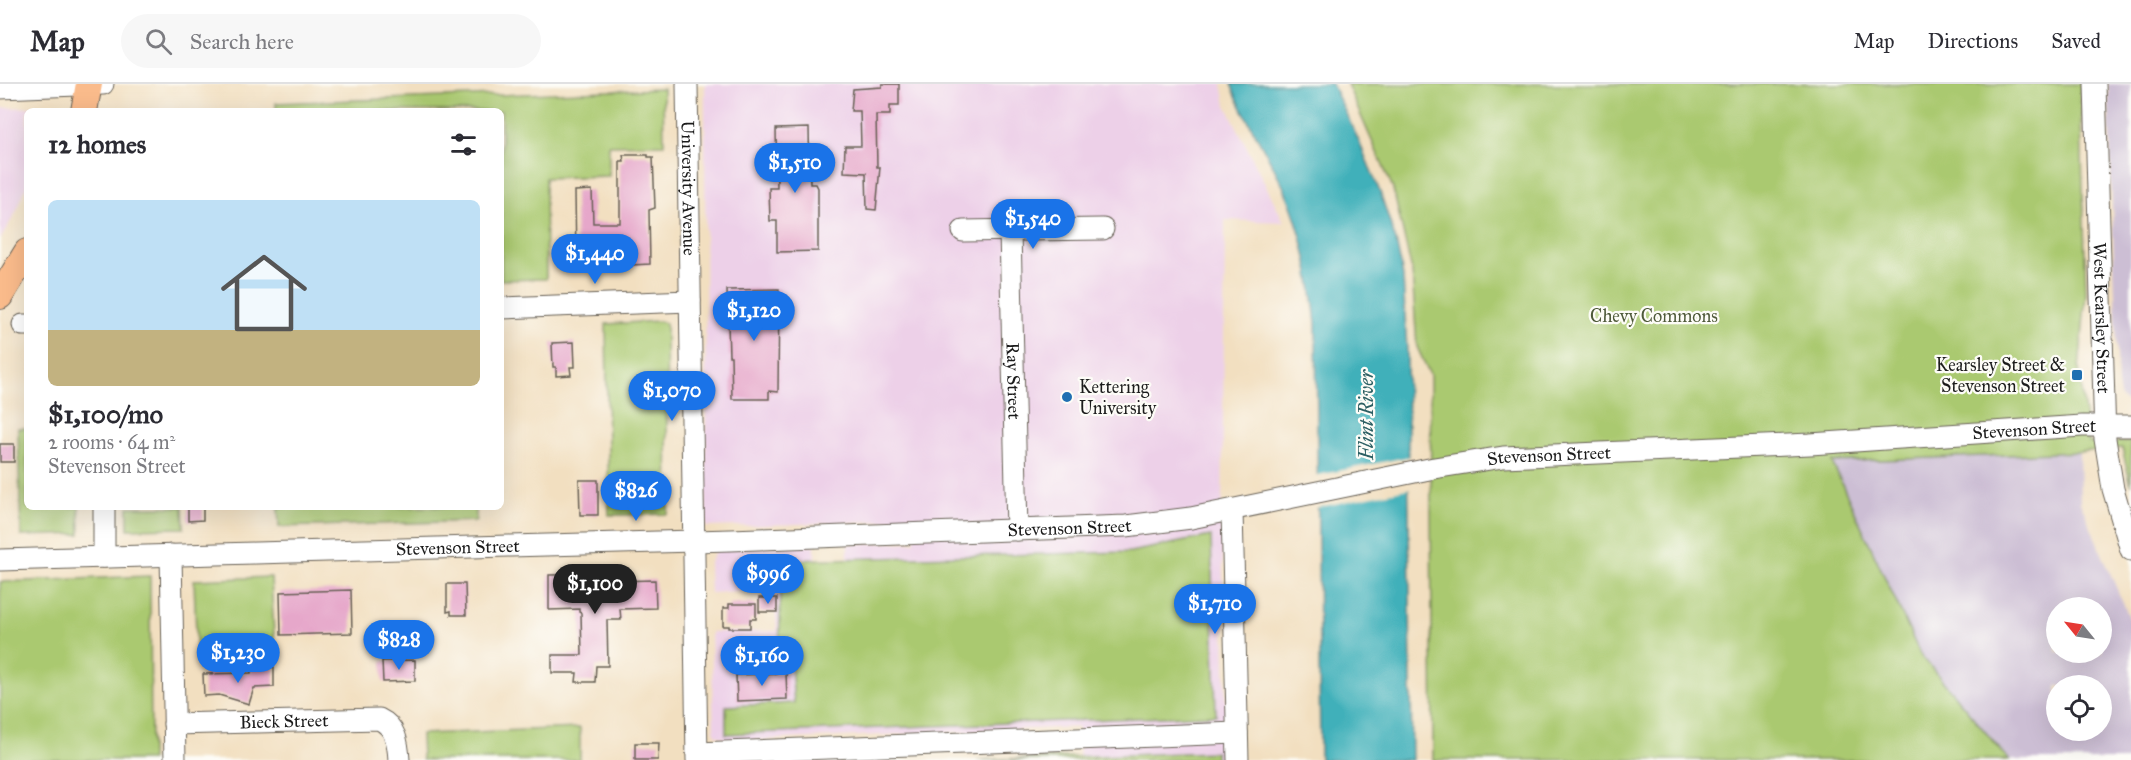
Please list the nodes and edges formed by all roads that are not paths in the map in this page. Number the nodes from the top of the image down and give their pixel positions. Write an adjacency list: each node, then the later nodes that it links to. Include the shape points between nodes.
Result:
1 (88, 84): 2 (street); 5 (street); 6 (main road)
2 (103, 84)
3 (687, 84): 12 (street, University Avenue)
4 (2095, 84): 14 (street, West Kearsley Street)
5 (0, 88)
6 (84, 108)
7 (1103, 229): 9 (street)
8 (963, 231): 9 (street)
9 (1010, 231): 18 (street, Ray Street)
10 (24, 257): 11 (main road)
11 (0, 296)
12 (690, 301): 13 (street); 19 (street, University Avenue)
13 (504, 308)
14 (2104, 425): 15 (street, Stevenson Street); 17 (street, Stevenson Street, via 1503,458 1434,468); 20 (street, West Kearsley Street, via 2113,489)
15 (2131, 426)
16 (104, 510): 22 (street)
17 (1232, 510): 18 (street, Stevenson Street, via 1150,524); 25 (street)
18 (1017, 530): 19 (street, Stevenson Street)
19 (693, 540): 21 (street, Stevenson Street); 26 (street, University Avenue)
20 (2131, 550)
21 (171, 555): 22 (street, Stevenson Street); 24 (street)
22 (104, 557): 23 (street, Stevenson Street)
23 (0, 560)
24 (174, 724): 27 (street); 28 (street, Bieck Street, via 377,719 396,736)
25 (1237, 733): 26 (street); 29 (street)
26 (697, 756)
27 (175, 760)
28 (399, 760)
29 (1238, 760)

